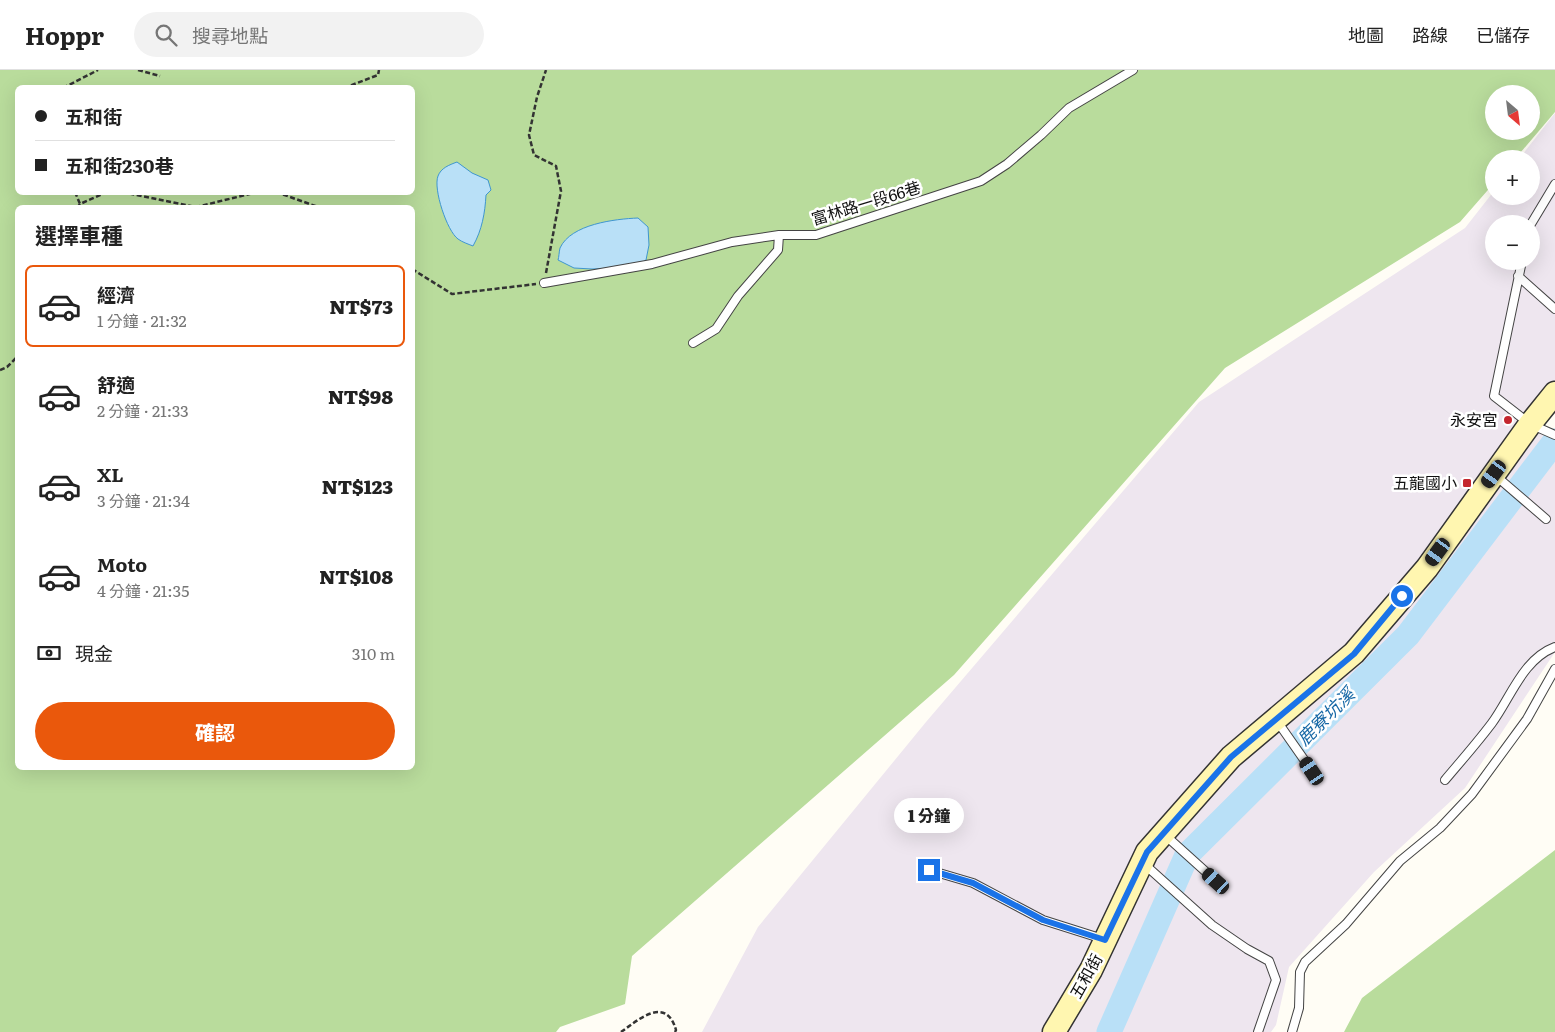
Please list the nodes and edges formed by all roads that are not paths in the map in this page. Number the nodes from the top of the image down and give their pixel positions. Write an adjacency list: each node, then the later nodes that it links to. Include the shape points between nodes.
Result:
1 (1133, 70): 4 (lane, 富林路一段66巷, via 1069,108 1007,164 981,181 816,235)
2 (1555, 184): 3 (lane)
3 (1536, 215)
4 (779, 235): 7 (lane, 富林路一段66巷, via 732,242 652,264); 9 (lane, via 778,250 738,296 716,329)
5 (1520, 270): 6 (lane)
6 (1518, 276): 8 (lane); 11 (lane, via 1494,396)
7 (544, 283)
8 (1555, 309)
9 (693, 343)
10 (1555, 393): 11 (street, 五和街)
11 (1530, 424): 12 (lane); 13 (street, 五和街)
12 (1555, 435)
13 (1494, 474): 14 (lane); 17 (street, 五和街, via 1426,568 1354,654)
14 (1546, 519)
15 (1555, 647): 19 (lane, via 1543,652 1528,666 1492,723)
16 (1555, 669): 27 (lane, via 1527,719 1472,794 1440,828 1400,861 1346,924 1305,962 1300,972 1299,1008)
17 (1276, 719): 18 (lane); 20 (street, 五和街, via 1231,757)
18 (1312, 771)
19 (1445, 780)
20 (1164, 834): 23 (lane); 24 (street, 五和街, via 1147,852)
21 (1143, 863): 26 (lane, via 1212,924 1269,961 1276,980)
22 (929, 870): 24 (lane, via 973,883 1043,920)
23 (1216, 881)
24 (1105, 940): 25 (street, 五和街)
25 (1054, 1032)
26 (1258, 1032)
27 (1292, 1032)

